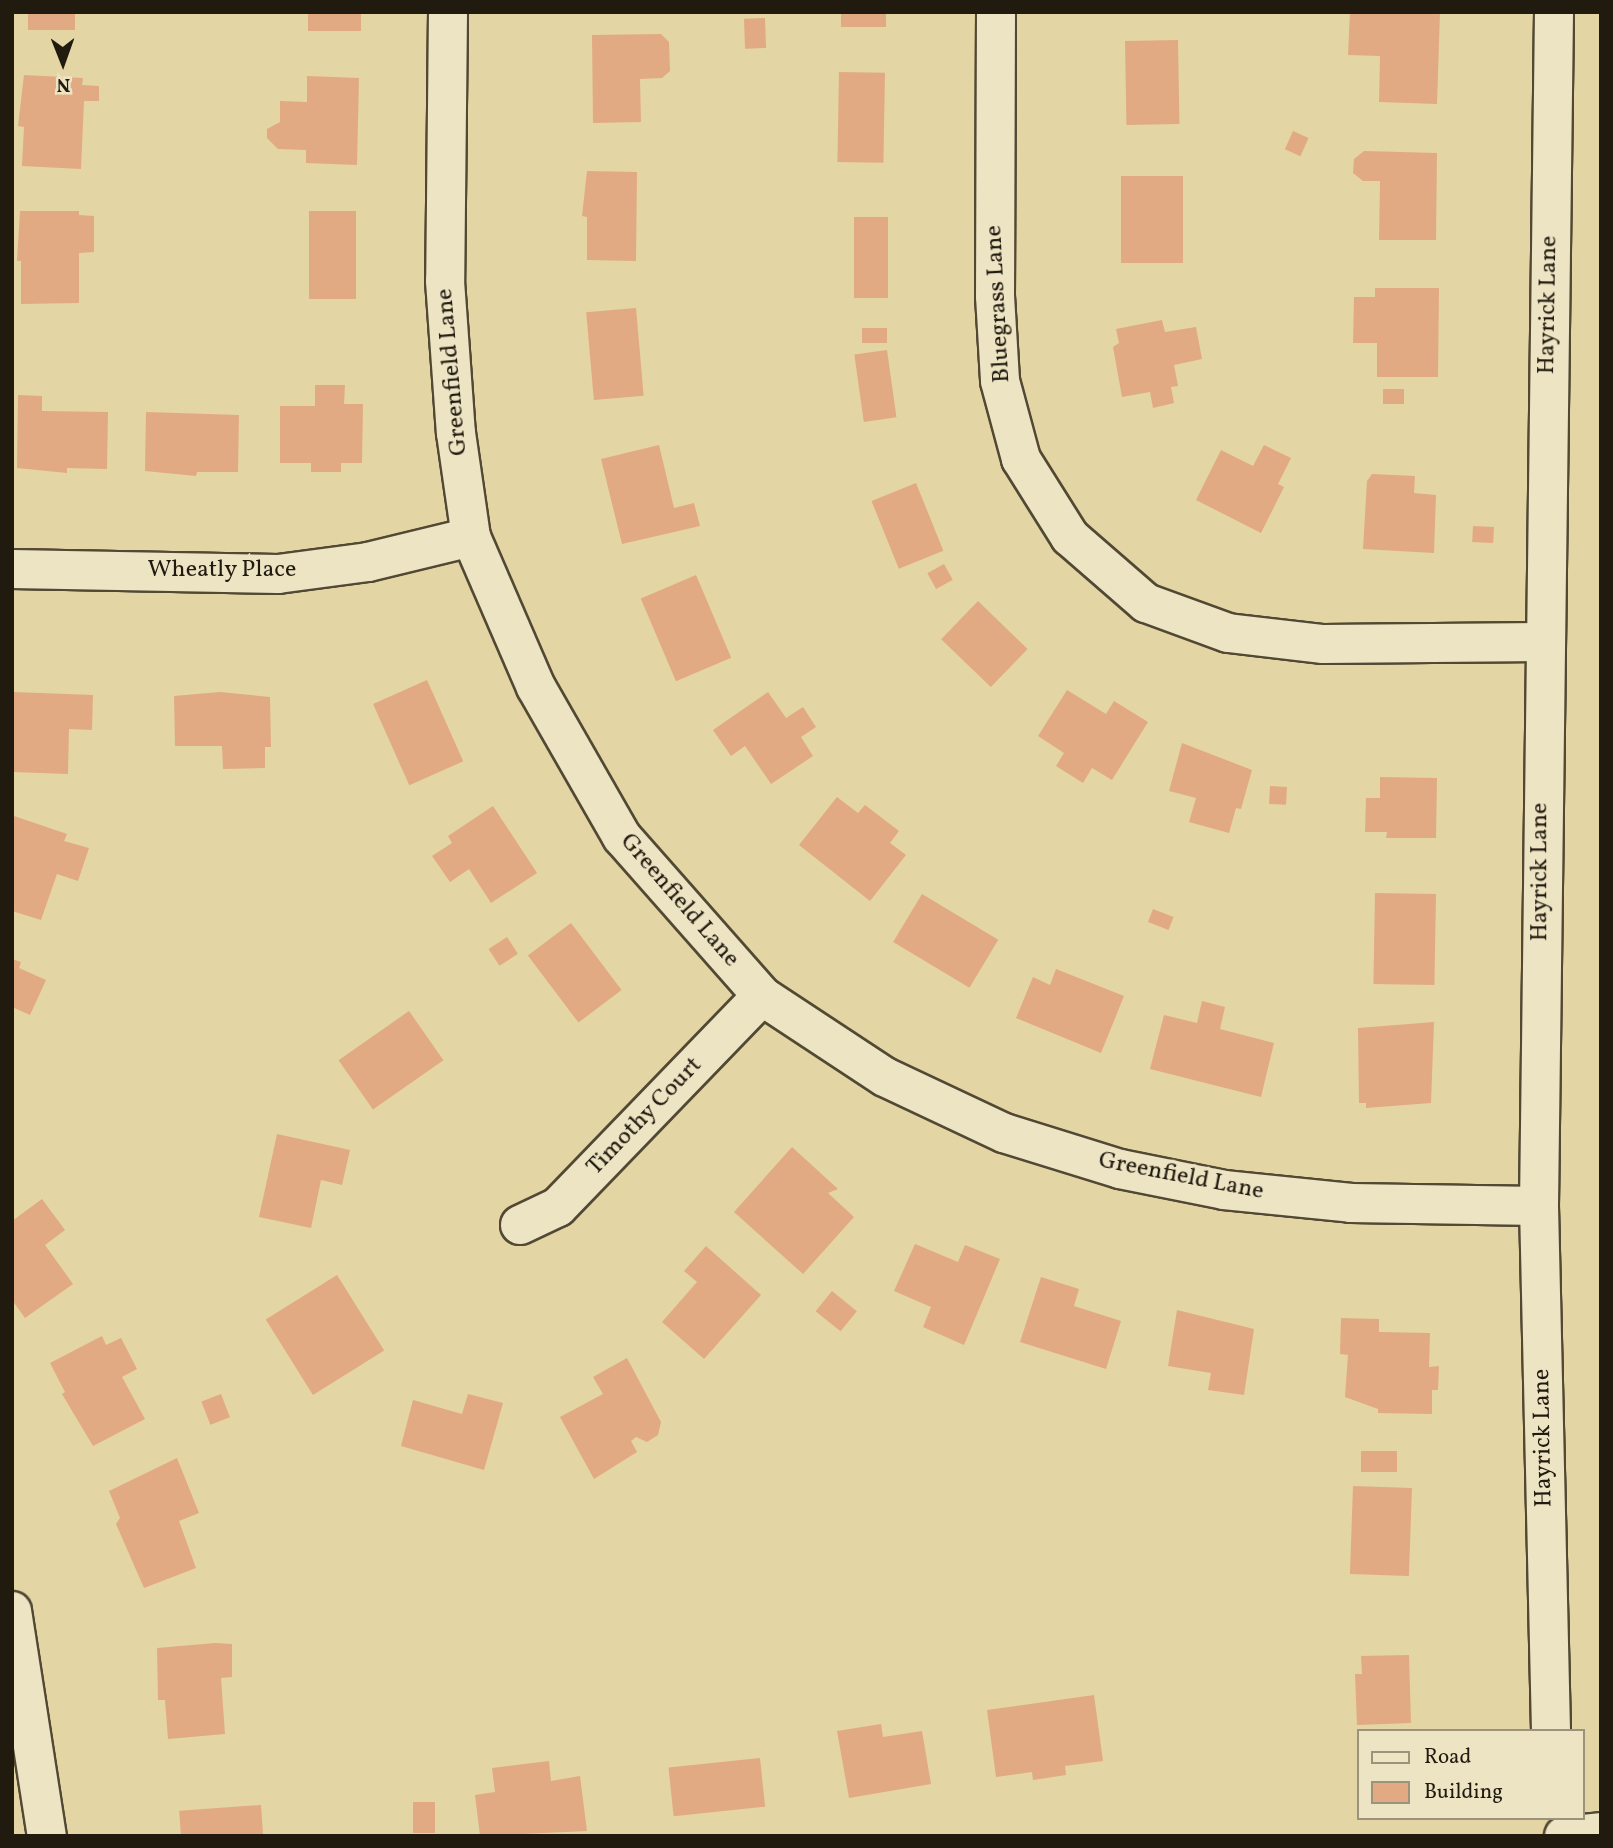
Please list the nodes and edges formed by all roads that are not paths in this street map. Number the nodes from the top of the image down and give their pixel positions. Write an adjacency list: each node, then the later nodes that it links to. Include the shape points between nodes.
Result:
1 (448, 12): 4 (street, Greenfield Lane, via 445,281 456,433)
2 (996, 12): 6 (street, Bluegrass Lane, via 995,296 1000,381 1021,459 1070,537 1146,603 1228,633 1323,644)
3 (1554, 12): 6 (street, Hayrick Lane)
4 (471, 537): 5 (street, Wheatly Place, via 368,562 278,574); 7 (street, Greenfield Lane, via 536,687 622,837)
5 (12, 569)
6 (1543, 642): 8 (street, Hayrick Lane)
7 (762, 996): 8 (street, Greenfield Lane, via 885,1077 1004,1133 1120,1169 1224,1190 1350,1203); 9 (street, Timothy Court, via 558,1208)
8 (1539, 1206): 11 (street, Hayrick Lane)
9 (520, 1226)
10 (12, 1611): 13 (street)
11 (1551, 1729)
12 (1601, 1832): 14 (street)
13 (47, 1836)
14 (1564, 1836)

